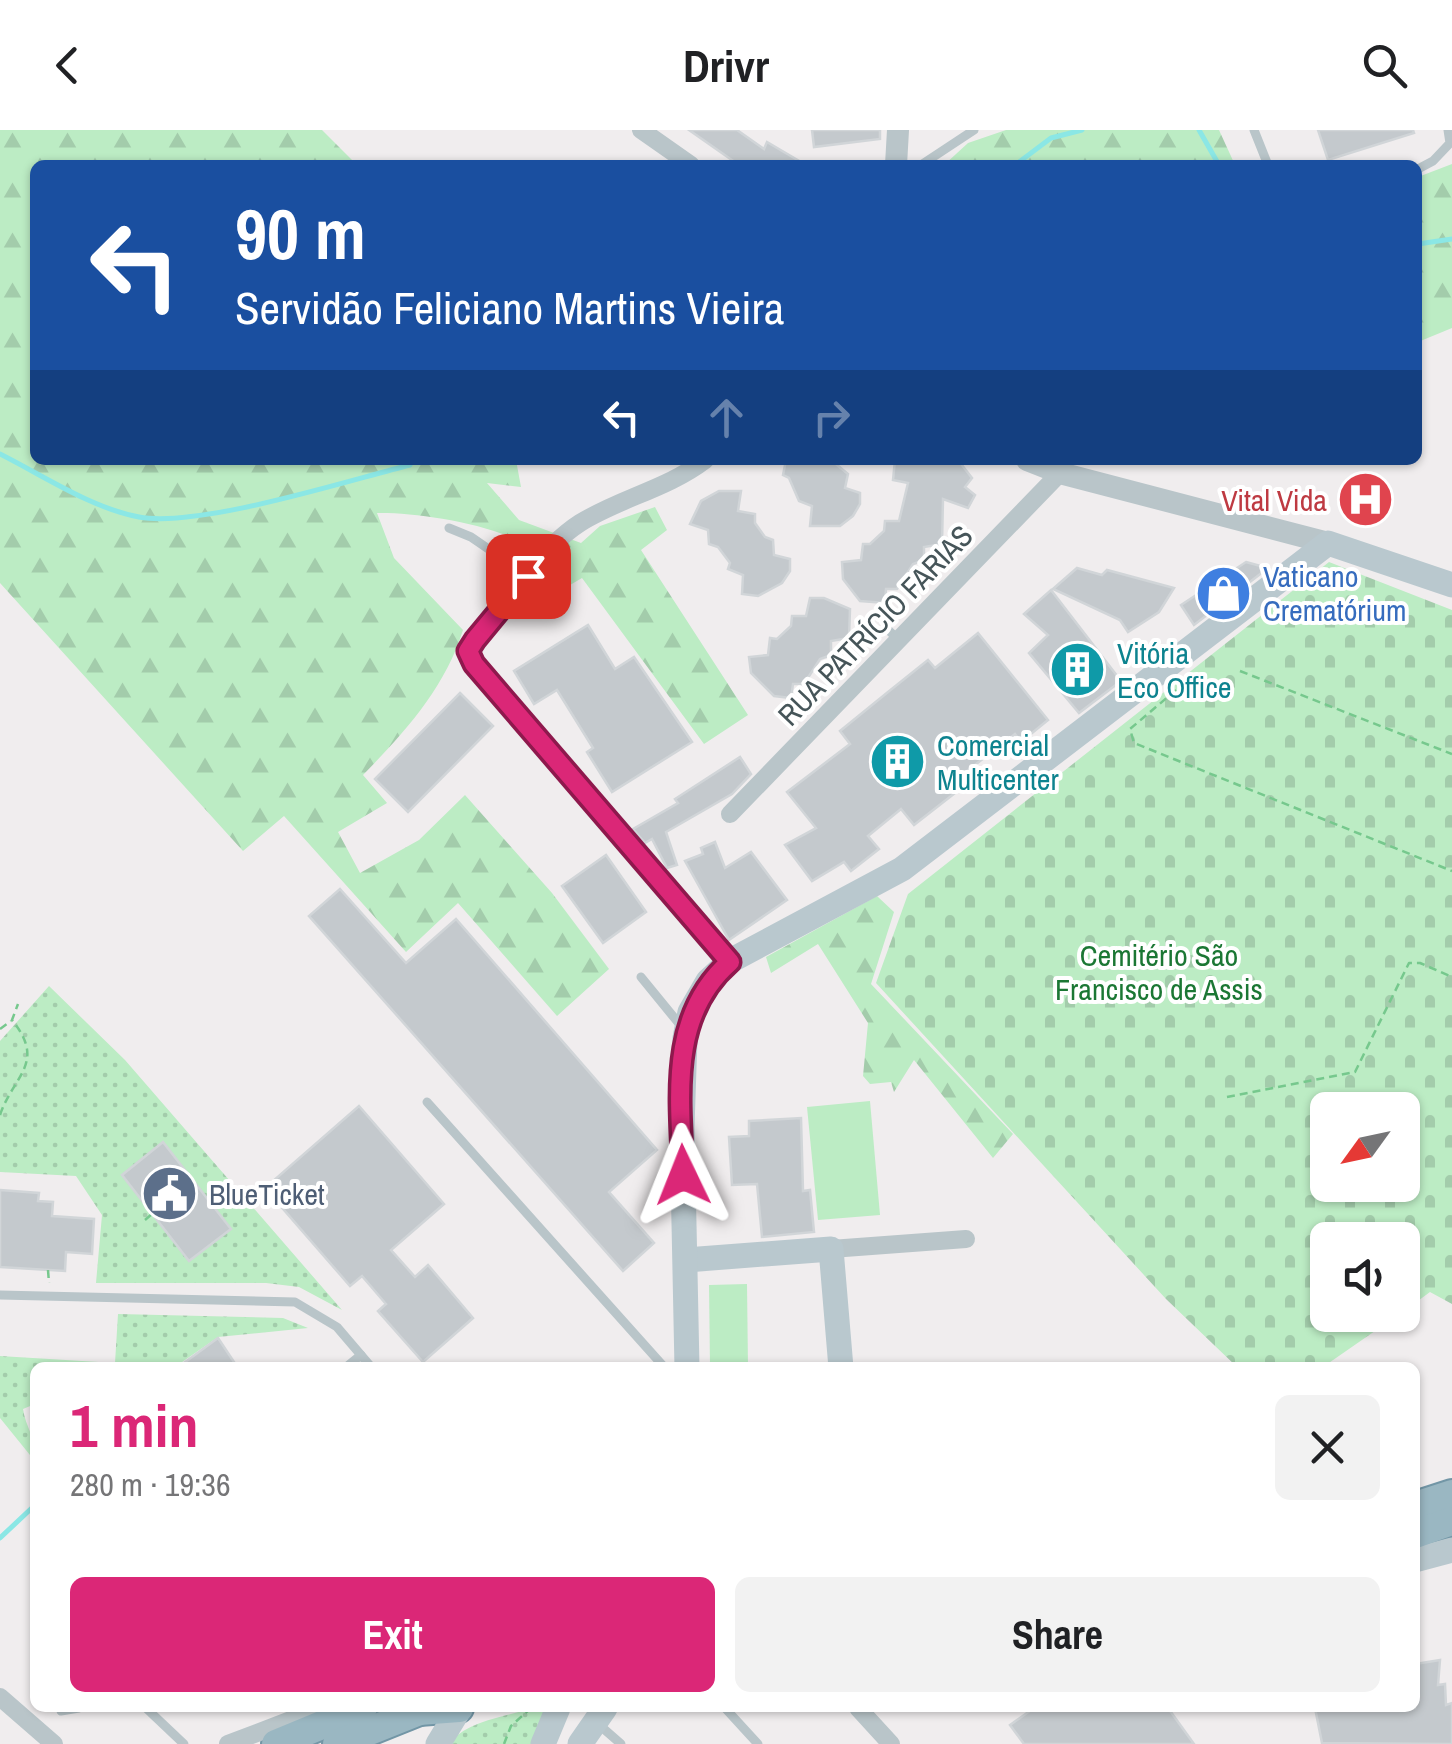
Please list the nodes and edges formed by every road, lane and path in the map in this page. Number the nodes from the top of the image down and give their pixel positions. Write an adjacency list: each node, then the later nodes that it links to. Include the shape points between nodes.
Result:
1 (641, 130): 6 (street)
2 (898, 130): 7 (street)
3 (974, 130): 8 (lane)
4 (1254, 130): 9 (lane)
5 (1448, 130): 10 (lane, via 1445,151)
6 (684, 160)
7 (896, 160)
8 (929, 160)
9 (1266, 160)
10 (1422, 166)
11 (696, 465): 16 (street, via 578,524)
12 (1039, 465): 13 (street)
13 (1060, 474): 15 (street); 21 (street, RUA PATRÍCIO FARIAS, via 892,634)
14 (449, 528): 16 (lane)
15 (1328, 542): 17 (main road); 23 (main road, via 902,869)
16 (528, 576): 23 (street, via 468,651 474,664)
17 (1452, 585)
18 (1240, 670): 20 (path)
19 (1176, 690): 22 (path, via 1130,729 1134,744)
20 (1452, 754)
21 (730, 814)
22 (1452, 870)
23 (730, 962): 29 (main road, via 708,981)
24 (1452, 976): 30 (path, via 1409,963 1363,1060 1346,1076)
25 (641, 977): 29 (lane)
26 (18, 1004): 27 (path)
27 (12, 1020): 28 (path); 32 (path, via 28,1046 27,1063)
28 (0, 1029)
29 (686, 1031): 37 (main road)
30 (1227, 1097)
31 (427, 1102): 42 (lane)
32 (0, 1114)
33 (152, 1214): 34 (path)
34 (145, 1220)
35 (966, 1239): 36 (street)
36 (831, 1249): 37 (main road); 44 (main road)
37 (686, 1260): 43 (main road)
38 (0, 1295): 39 (lane, via 295,1302 337,1327)
39 (361, 1355): 40 (lane); 41 (lane)
40 (352, 1362)
41 (367, 1362)
42 (661, 1362)
43 (688, 1362)
44 (840, 1362)
45 (1452, 1494): 46 (highway)
46 (1420, 1504)
47 (1452, 1521): 48 (highway)
48 (1420, 1532)
49 (1452, 1550): 50 (main road)
50 (1420, 1559)
51 (0, 1697): 62 (street)
52 (150, 1712): 63 (lane)
53 (352, 1712): 65 (highway)
54 (416, 1712): 66 (highway)
55 (458, 1712): 67 (main road)
56 (527, 1712): 68 (path)
57 (556, 1712): 69 (main road)
58 (729, 1712): 72 (lane)
59 (862, 1712): 73 (street)
60 (288, 1713): 64 (street)
61 (600, 1714): 70 (main road); 71 (lane)
62 (54, 1744)
63 (184, 1744)
64 (228, 1744)
65 (276, 1744)
66 (337, 1744)
67 (438, 1744)
68 (504, 1744)
69 (542, 1744)
70 (580, 1744)
71 (621, 1744)
72 (758, 1744)
73 (891, 1744)

